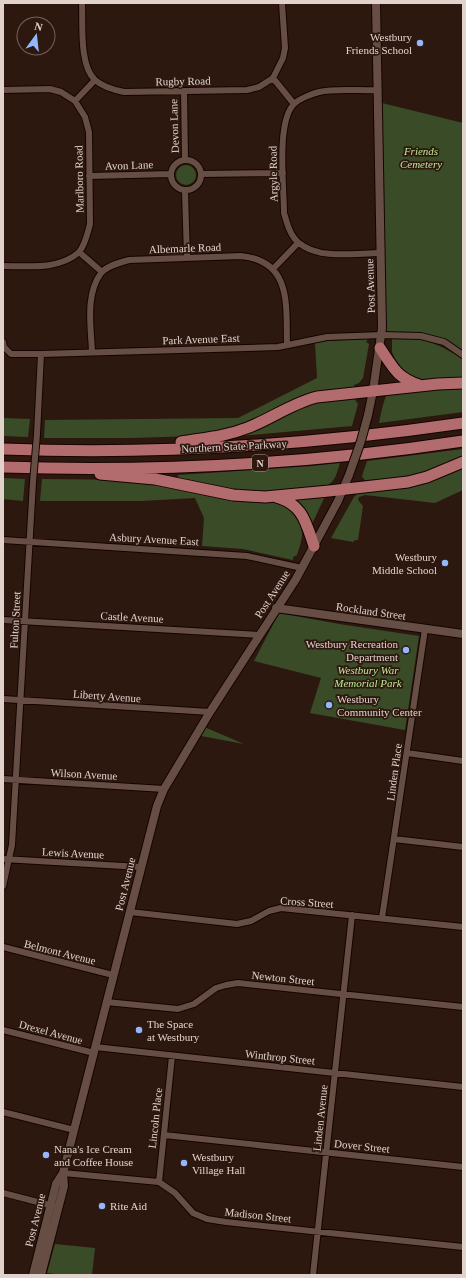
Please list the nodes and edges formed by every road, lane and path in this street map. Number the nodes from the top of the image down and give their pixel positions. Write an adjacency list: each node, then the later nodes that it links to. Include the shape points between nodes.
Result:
1 (82, 3): 5 (street, via 83,54)
2 (282, 3): 4 (street, via 285,48)
3 (376, 3): 7 (main road, Post Avenue)
4 (273, 78): 8 (street, Rugby Road, via 259,87 247,90); 10 (street)
5 (95, 80): 8 (street, Rugby Road, via 124,92); 9 (street)
6 (3, 90): 9 (street, Marlboro Road, via 50,89 61,92)
7 (377, 90): 10 (street, via 318,92); 19 (main road, Post Avenue)
8 (184, 91): 11 (street, Devon Lane)
9 (75, 102): 15 (street, Marlboro Road, via 85,117 88,132)
10 (294, 104): 12 (street, Argyle Road, via 286,119 282,138)
11 (185, 160): 13 (street, via 174,165); 14 (street, via 196,165)
12 (283, 173): 14 (street); 17 (street, Argyle Road, via 284,213)
13 (170, 174): 15 (street, Avon Lane); 16 (street, via 174,185 180,190)
14 (201, 174): 16 (street, via 196,186)
15 (89, 176): 18 (street, Marlboro Road, via 90,224)
16 (185, 190): 20 (street)
17 (298, 243): 19 (street, via 322,254); 22 (street)
18 (79, 252): 21 (street, via 53,265); 23 (street)
19 (380, 253): 24 (main road, Post Avenue)
20 (187, 258): 22 (street, Albemarle Road, via 249,257); 23 (street, Albemarle Road, via 129,260)
21 (3, 266)
22 (273, 269): 26 (street, via 282,281 285,293)
23 (102, 272): 28 (street, via 91,297)
24 (382, 335): 26 (street, Park Avenue East, via 327,337); 27 (main road, Post Avenue); 30 (street, Park Avenue East, via 422,336 444,342)
25 (3, 342): 29 (street, Park Avenue East, via 11,354)
26 (287, 344): 28 (street, Park Avenue East)
27 (380, 348): 32 (highway, via 399,375); 33 (main road, Post Avenue)
28 (92, 352): 29 (street, Park Avenue East)
29 (41, 354): 44 (street, Fulton Street, bridge)
30 (463, 355)
31 (463, 383): 32 (highway)
32 (421, 385): 33 (highway)
33 (373, 391): 37 (highway, via 310,399 248,428 217,437); 41 (main road, Post Avenue, bridge, via 361,441)
34 (463, 423): 37 (highway, Northern State Parkway / N, via 305,442)
35 (463, 441): 40 (highway, Northern State Parkway / N, via 266,462 177,467)
36 (3, 449): 37 (highway, Northern State Parkway / N)
37 (122, 450)
38 (463, 462): 41 (highway, via 415,480)
39 (3, 467): 40 (highway, Northern State Parkway / N)
40 (68, 468): 42 (highway, via 148,478 233,495)
41 (343, 490): 42 (highway); 45 (main road, Post Avenue)
42 (274, 496): 45 (highway, via 288,501 300,511)
43 (3, 540): 44 (street, Asbury Avenue East)
44 (30, 542): 46 (street, Asbury Avenue East, via 247,556); 49 (street, Fulton Street)
45 (314, 546): 46 (main road, Post Avenue)
46 (302, 568): 47 (main road, Post Avenue)
47 (276, 608): 50 (main road, Rockland Street); 51 (main road, Post Avenue)
48 (3, 620): 49 (street, Castle Avenue)
49 (25, 621): 51 (street, Castle Avenue); 54 (street, Fulton Street)
50 (426, 630): 52 (main road, Rockland Street); 56 (street, Linden Place)
51 (259, 634): 55 (main road, Post Avenue)
52 (463, 634)
53 (3, 700): 54 (street, Liberty Avenue)
54 (21, 701): 55 (street, Liberty Avenue); 59 (street, Fulton Street)
55 (210, 712): 60 (main road, Post Avenue)
56 (407, 753): 57 (street); 61 (street, Linden Place)
57 (463, 761)
58 (3, 779): 59 (street, Wilson Avenue)
59 (16, 780): 60 (street, Wilson Avenue); 63 (street, Fulton Street, via 12,845)
60 (164, 789): 64 (main road, Post Avenue)
61 (394, 839): 62 (street); 68 (street, Linden Place)
62 (463, 847)
63 (6, 859): 64 (street, Lewis Avenue); 65 (street, Fulton Street)
64 (141, 867): 66 (main road, Post Avenue)
65 (3, 886)
66 (130, 912): 67 (street, Cross Street, via 237,924 281,908); 71 (main road, Post Avenue)
67 (352, 915): 68 (street, Cross Street); 72 (street, Linden Avenue)
68 (382, 918): 69 (street, Cross Street)
69 (463, 927)
70 (3, 947): 71 (street, Belmont Avenue)
71 (113, 975): 73 (main road, Post Avenue)
72 (343, 994): 73 (street, Newton Street, via 238,983 216,988 194,1004 178,1009); 74 (street, Newton Street); 78 (street, Linden Avenue)
73 (106, 1002): 76 (main road, Post Avenue)
74 (463, 1007)
75 (3, 1030): 76 (street, Drexel Avenue)
76 (94, 1050): 77 (street, Winthrop Street); 81 (main road, Post Avenue)
77 (172, 1056): 78 (street, Winthrop Street); 82 (street, Lincoln Place)
78 (335, 1073): 79 (street, Winthrop Street); 83 (street, Linden Avenue)
79 (463, 1087)
80 (3, 1112): 81 (street)
81 (74, 1130): 85 (main road, Post Avenue)
82 (164, 1135): 83 (street, Dover Street); 86 (street, Lincoln Place)
83 (326, 1152): 84 (street, Dover Street); 90 (street, Linden Avenue)
84 (463, 1167)
85 (63, 1173): 86 (street, Madison Street); 88 (main road, Post Avenue, via 56,1184); 89 (main road, Post Avenue, via 64,1186)
86 (159, 1182): 90 (street, Madison Street, via 175,1193 193,1212 207,1219)
87 (3, 1193): 88 (street)
88 (50, 1205): 89 (street); 92 (main road, Post Avenue)
89 (59, 1208): 93 (main road, Post Avenue)
90 (318, 1232): 91 (street, Madison Street); 94 (street, Linden Avenue)
91 (463, 1247)
92 (33, 1275)
93 (41, 1275)
94 (313, 1275)

